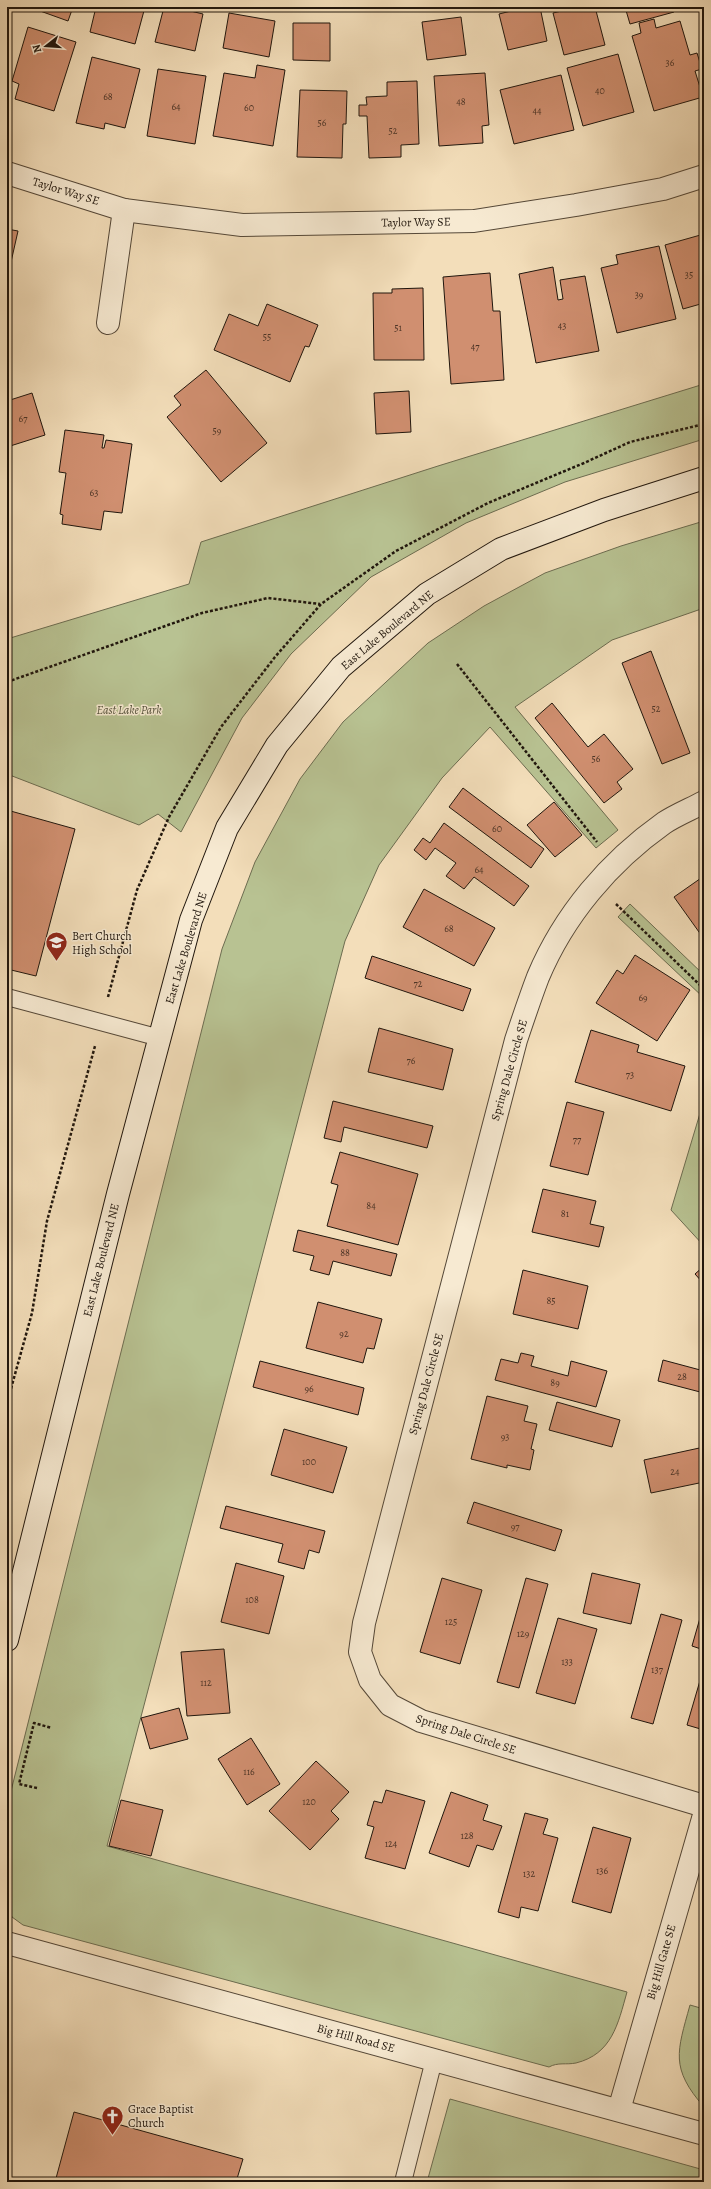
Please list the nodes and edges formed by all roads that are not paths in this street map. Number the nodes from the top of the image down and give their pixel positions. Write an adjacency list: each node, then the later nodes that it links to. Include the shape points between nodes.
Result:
1 (7, 173): 3 (street, Taylor Way SE)
2 (704, 176): 3 (street, Taylor Way SE, via 663,189 576,206 474,221 242,225)
3 (124, 210): 4 (street)
4 (108, 323)
5 (704, 478): 8 (street, East Lake Boulevard NE, via 604,510 501,549 427,594 341,667 277,745 227,828 191,920)
6 (704, 802): 10 (street, Spring Dale Circle SE, via 665,823 624,854 596,884 560,932 538,977 516,1040 364,1623 360,1652 370,1680 390,1705 421,1721)
7 (7, 997): 8 (lane)
8 (160, 1038): 9 (street, East Lake Boulevard NE, via 118,1194)
9 (7, 1640)
10 (704, 1806)
11 (704, 1815): 14 (street, Big Hill Gate SE)
12 (7, 1943): 13 (street, Big Hill Road SE)
13 (434, 2060): 14 (street, Big Hill Road SE); 16 (lane)
14 (619, 2110): 15 (street, Big Hill Road SE)
15 (704, 2134)
16 (403, 2182)

